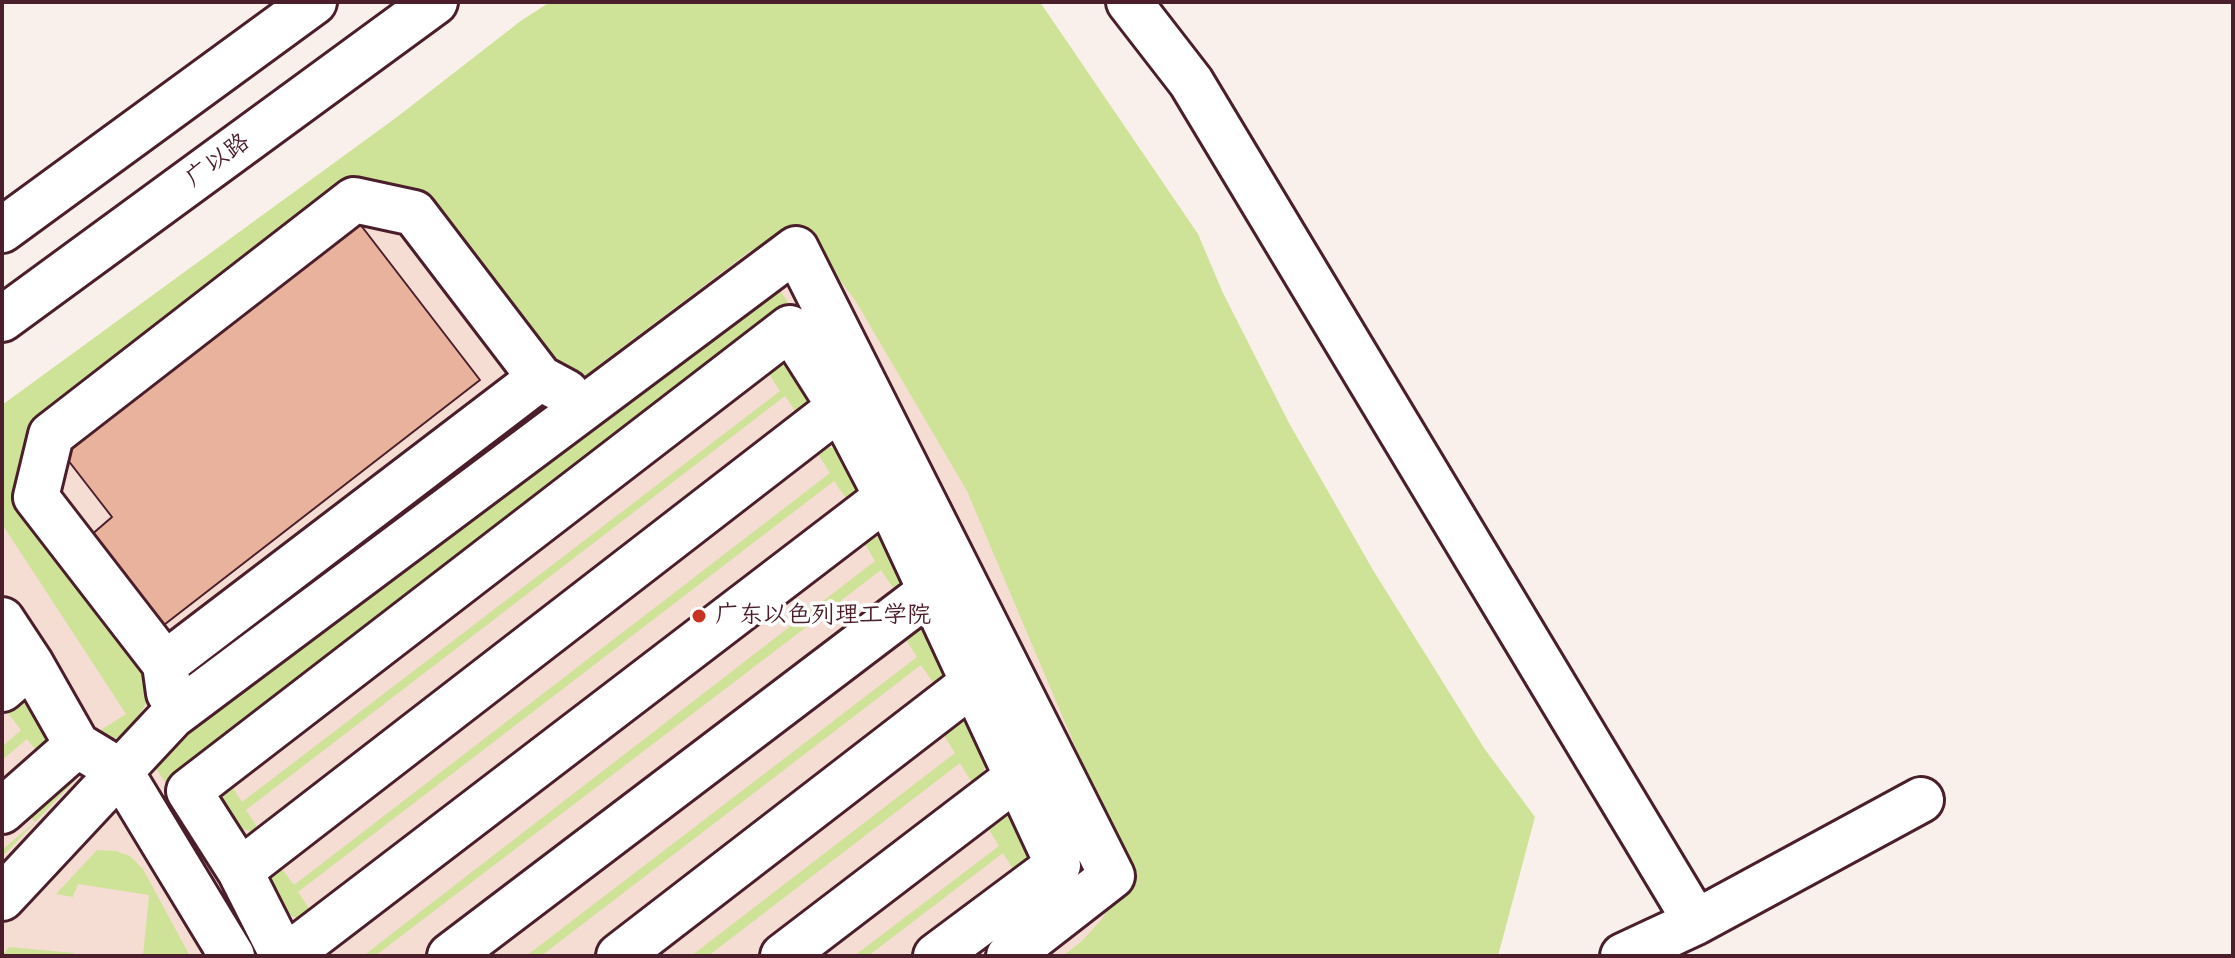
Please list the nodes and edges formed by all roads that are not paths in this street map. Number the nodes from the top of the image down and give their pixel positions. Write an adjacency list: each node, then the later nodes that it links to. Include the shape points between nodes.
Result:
1 (314, 2): 4 (street)
2 (435, 2): 5 (street, 广以路)
3 (1129, 2): 23 (street, via 1191,82)
4 (2, 230)
5 (2, 319)
6 (540, 378): 7 (street); 12 (street); 12 (street, via 414,213 354,200 51,435 36,497)
7 (587, 403): 10 (street, via 796,249); 15 (street)
8 (840, 407): 9 (street); 21 (street); 21 (street, via 790,328 189,791)
9 (887, 497): 10 (street); 25 (street)
10 (944, 581): 14 (street); 26 (street); 30 (street, via 1112,876)
11 (2, 620): 13 (street)
12 (165, 664): 15 (street)
13 (17, 676): 16 (street)
14 (974, 682): 18 (street); 27 (street)
15 (172, 716): 17 (street)
16 (77, 745): 17 (street); 20 (street)
17 (120, 771): 22 (street); 24 (street)
18 (1016, 778): 28 (street); 29 (street, via 1058,865)
19 (1921, 800): 23 (street)
20 (2, 811)
21 (240, 871): 25 (street)
22 (2, 898)
23 (1696, 922): 31 (street)
24 (232, 956)
25 (285, 956)
26 (450, 956)
27 (619, 956)
28 (783, 956)
29 (936, 956)
30 (1009, 956)
31 (1623, 956)

